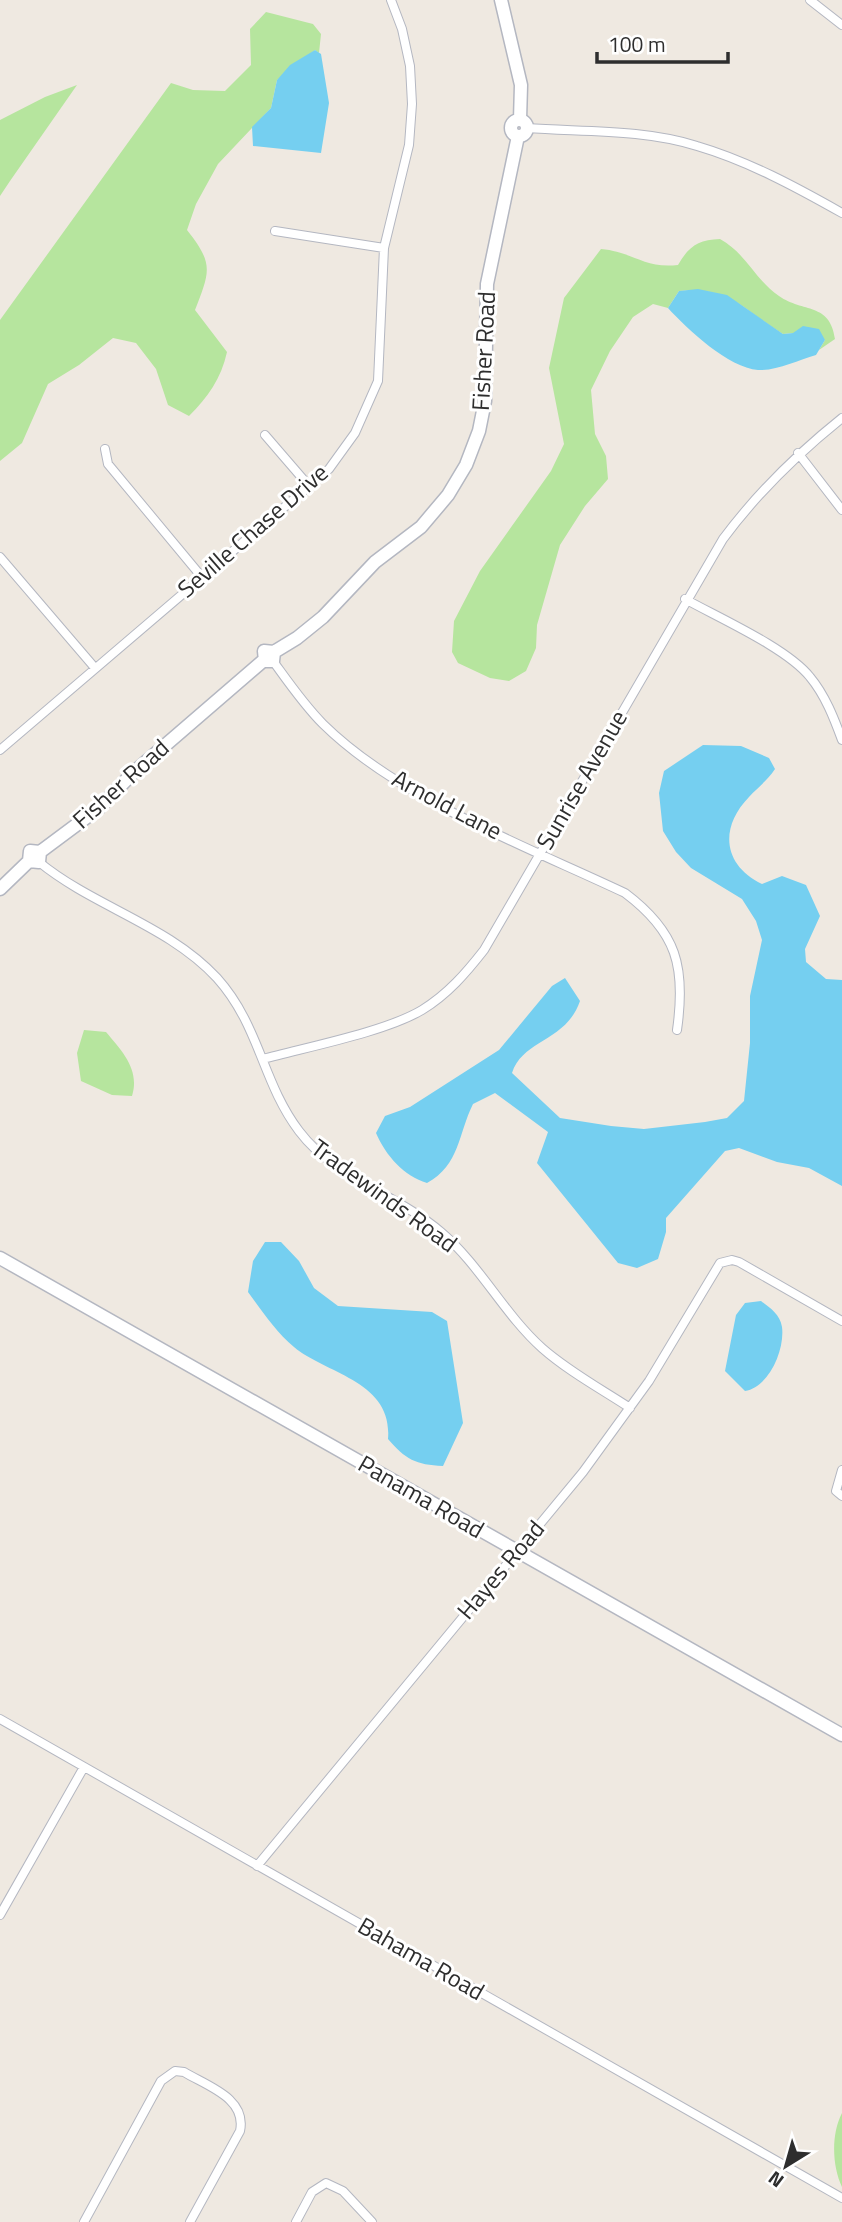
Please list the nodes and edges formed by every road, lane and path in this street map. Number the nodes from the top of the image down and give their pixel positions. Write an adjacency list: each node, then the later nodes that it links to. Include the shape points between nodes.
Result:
1 (391, 0): 8 (street, Seville Chase Drive, via 410,66 412,104 409,145)
2 (501, 0): 5 (street, Fisher Road, via 521,85)
3 (810, 0): 4 (street)
4 (842, 25)
5 (522, 128): 6 (street, via 667,139 697,146 770,175); 18 (street, Fisher Road, via 486,284 485,401 466,465 421,527 361,576 323,617)
6 (842, 213)
7 (275, 231): 8 (street)
8 (384, 248): 13 (street, Seville Chase Drive, via 378,381 355,433 329,469)
9 (842, 418): 12 (street, Sunrise Avenue)
10 (265, 435): 13 (street)
11 (105, 449): 16 (street, via 108,464)
12 (798, 453): 14 (street); 17 (street, Sunrise Avenue, via 730,528)
13 (309, 486): 16 (street, Seville Chase Drive)
14 (842, 510)
15 (0, 557): 19 (street)
16 (201, 576): 19 (street, Seville Chase Drive)
17 (685, 599): 20 (street, via 790,659 809,675); 22 (street, Sunrise Avenue)
18 (270, 658): 22 (street, Arnold Lane, via 325,725 378,768 426,797); 23 (street, Fisher Road)
19 (95, 668): 21 (street, Seville Chase Drive)
20 (842, 740)
21 (0, 750)
22 (541, 853): 25 (street, Arnold Lane, via 625,893 663,929 681,972); 26 (street, Sunrise Avenue, via 484,950 446,993 421,1011 392,1023)
23 (36, 859): 24 (street, Fisher Road); 26 (street, Tradewinds Road, via 196,959 243,1012)
24 (0, 889)
25 (677, 1030)
26 (263, 1059): 29 (street, Tradewinds Road, via 276,1096 318,1153 438,1230 457,1246 543,1349)
27 (0, 1258): 32 (street, Panama Road)
28 (842, 1321): 29 (street, Hayes Road, via 739,1262 725,1260 713,1270)
29 (630, 1408): 32 (street, Hayes Road)
30 (842, 1469): 31 (street, via 836,1491)
31 (842, 1496)
32 (516, 1551): 34 (street, Panama Road); 36 (street, Hayes Road)
33 (0, 1719): 35 (street, Bahama Road)
34 (842, 1735)
35 (84, 1767): 36 (street, Bahama Road); 37 (street)
36 (257, 1866): 38 (street, Bahama Road)
37 (0, 1915)
38 (842, 2198)
39 (84, 2222): 40 (street, via 160,2081 175,2071 231,2100 241,2117 240,2131)
40 (190, 2222)
41 (296, 2222): 42 (street, via 312,2192 326,2183 344,2191)
42 (372, 2222)

